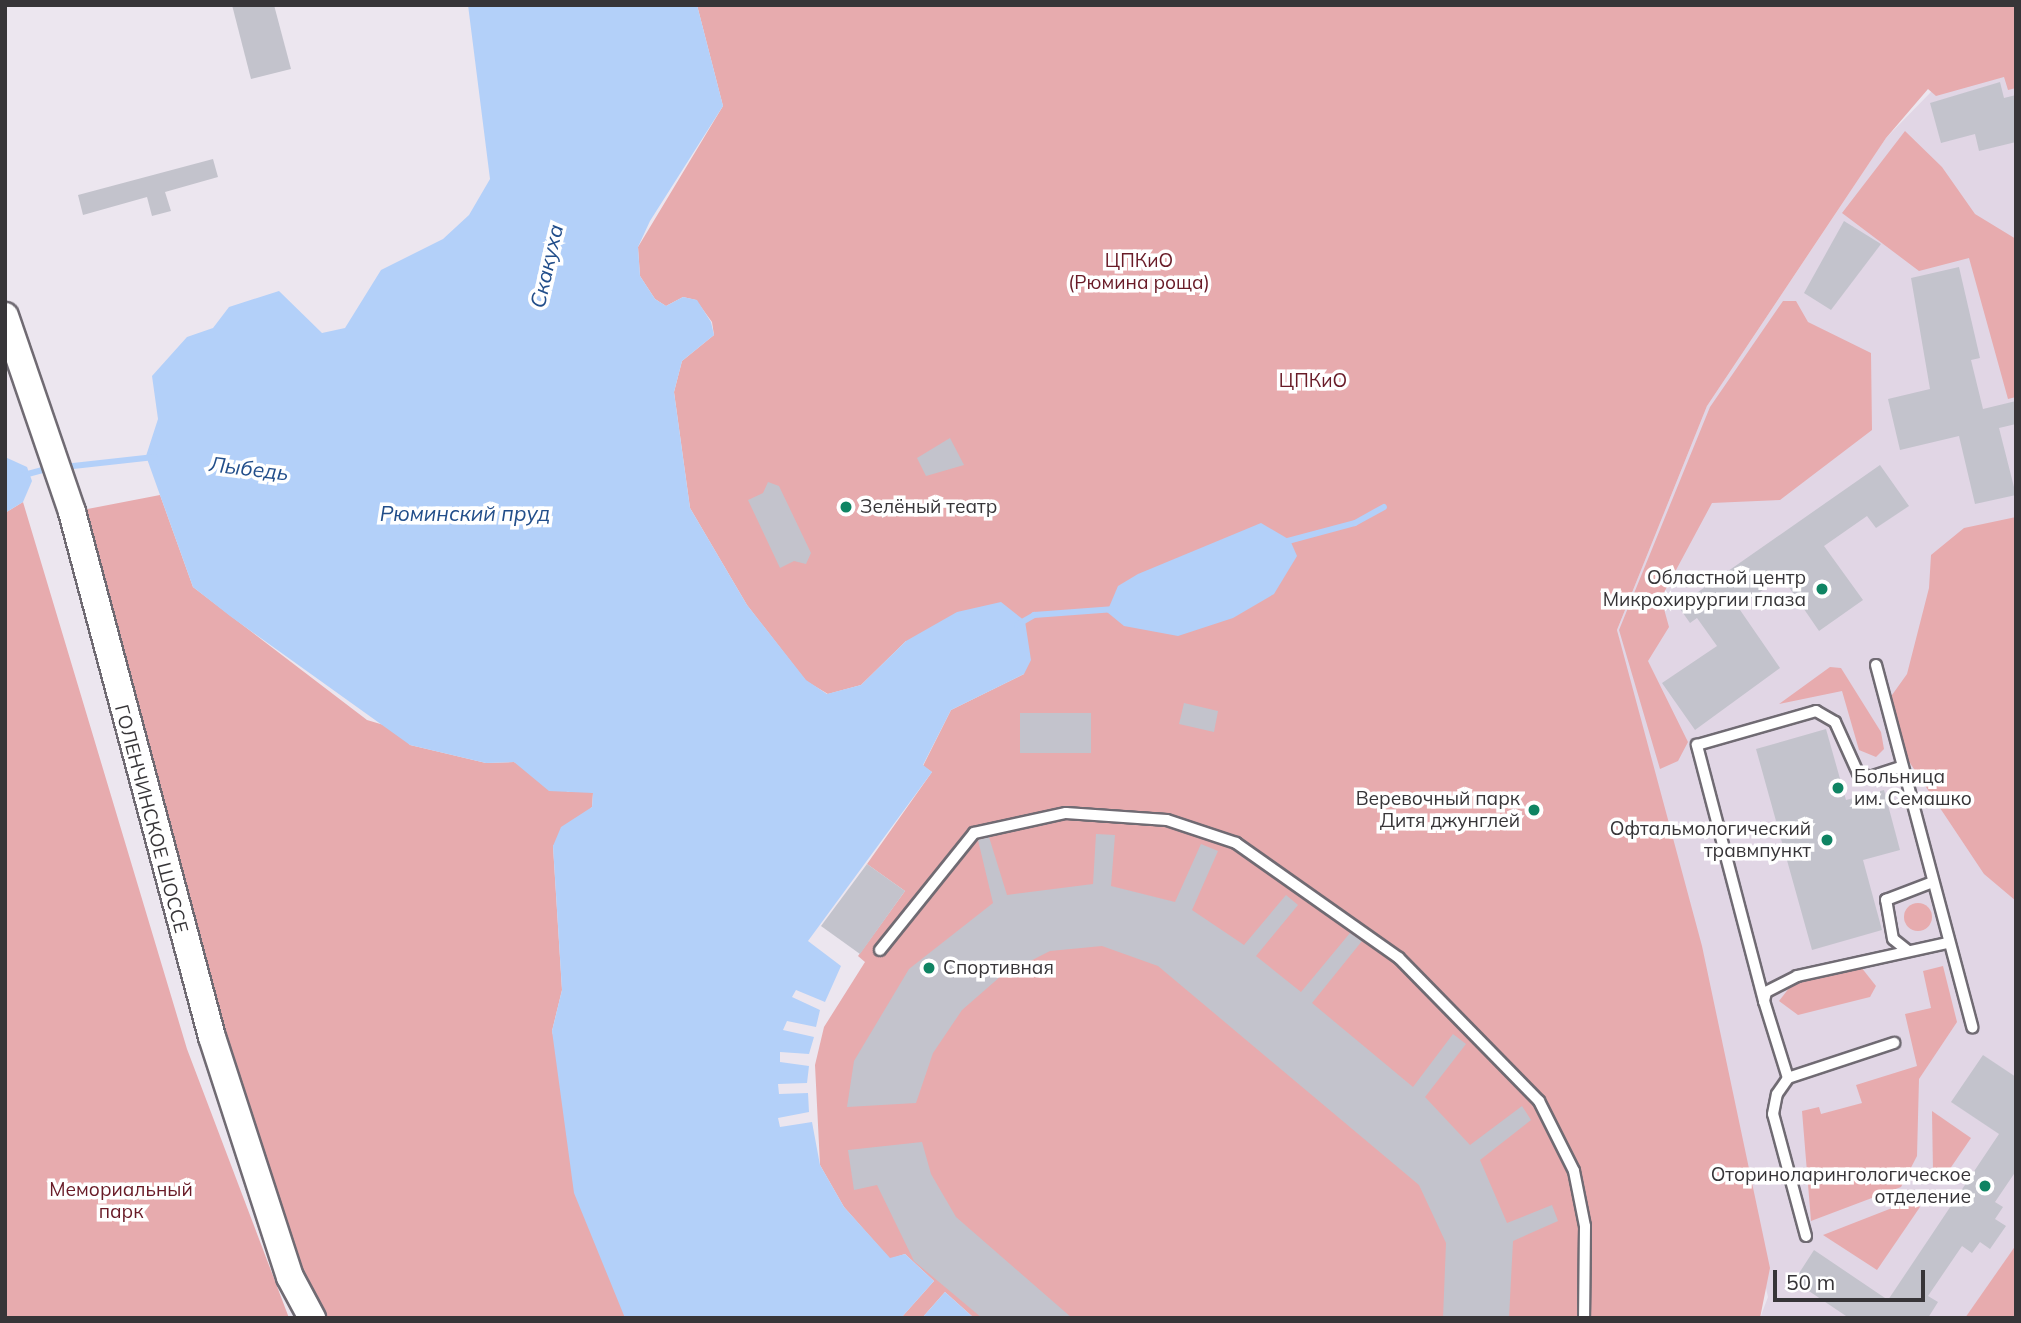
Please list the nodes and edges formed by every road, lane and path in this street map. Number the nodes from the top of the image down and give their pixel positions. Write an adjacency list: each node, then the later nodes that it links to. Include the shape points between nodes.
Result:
1 (5, 316): 13 (street, ГОЛЕНЧИНСКОЕ ШОССЕ, via 54,453 212,1037 290,1277)
2 (1876, 665): 3 (lane)
3 (1901, 768): 4 (lane); 8 (lane, via 1870,776 1858,773 1835,722 1816,711 1698,745)
4 (1930, 883): 5 (lane); 7 (lane, via 1886,900 1893,939)
5 (1947, 943): 7 (lane); 9 (lane)
6 (880, 950): 14 (lane, via 974,833 1066,813 1167,820 1236,843 1399,958 1539,1101 1574,1171 1585,1226)
7 (1909, 951): 8 (lane, via 1797,976 1766,992)
8 (1764, 1001): 11 (lane)
9 (1972, 1027)
10 (1894, 1043): 11 (lane)
11 (1788, 1079): 12 (lane, via 1773,1114)
12 (1806, 1236)
13 (312, 1318)
14 (1584, 1318)

